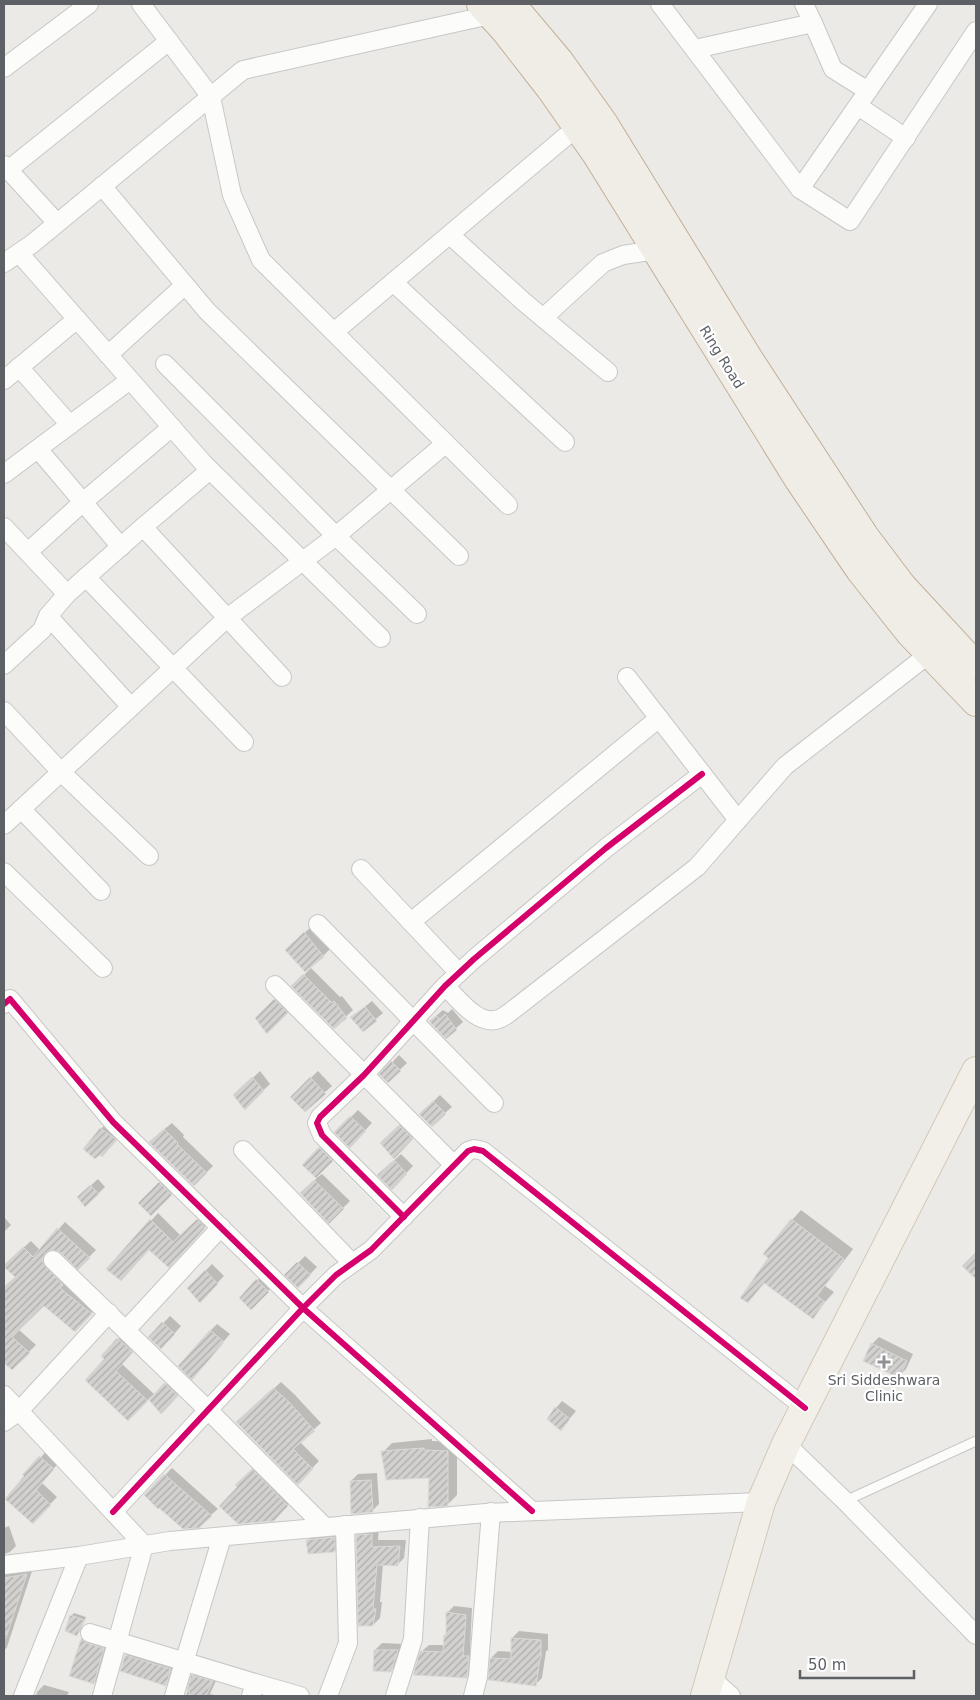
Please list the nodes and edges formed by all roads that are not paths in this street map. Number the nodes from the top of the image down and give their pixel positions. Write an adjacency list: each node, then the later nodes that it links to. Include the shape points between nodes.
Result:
1 (89, 4): 11 (street)
2 (141, 4): 9 (street)
3 (660, 4): 10 (street)
4 (804, 4): 7 (street)
5 (928, 4): 12 (street)
6 (494, 7): 13 (street, via 243,70); 15 (highway, Ring Road); 61 (highway, Ring Road, via 559,61 604,124 750,361 865,537 902,586)
7 (813, 23): 10 (street); 12 (street, via 833,69)
8 (976, 31): 16 (street)
9 (169, 41): 13 (street); 17 (street)
10 (695, 49): 19 (street)
11 (4, 68)
12 (868, 90): 14 (street)
13 (211, 97): 18 (street); 29 (street, via 232,195 261,260)
14 (858, 106): 16 (street); 19 (street)
15 (578, 127): 21 (street); 22 (highway, Ring Road)
16 (906, 138): 19 (street, via 850,221)
17 (6, 168): 20 (street)
18 (102, 186): 20 (street); 26 (street)
19 (800, 189)
20 (57, 222): 23 (street)
21 (450, 235): 25 (street); 27 (street)
22 (656, 250): 27 (street, via 623,255 603,263); 59 (highway, Ring Road, via 799,480 860,570)
23 (19, 253): 24 (street); 28 (street)
24 (4, 263)
25 (393, 282): 29 (street); 38 (street)
26 (185, 285): 30 (street); 43 (street, via 207,311)
27 (543, 318): 33 (street)
28 (77, 319): 30 (street); 32 (street)
29 (334, 332): 39 (street)
30 (108, 355): 35 (street)
31 (165, 364): 48 (street)
32 (19, 367): 34 (street); 36 (street)
33 (608, 372)
34 (4, 380)
35 (130, 380): 36 (street); 37 (street)
36 (70, 425): 40 (street)
37 (172, 427): 41 (street); 44 (street)
38 (565, 442)
39 (445, 444): 43 (street); 45 (street)
40 (38, 449): 42 (street); 44 (street)
41 (210, 470): 47 (street); 52 (street)
42 (4, 474)
43 (391, 490): 48 (street); 51 (street)
44 (82, 502): 49 (street); 50 (street)
45 (508, 505)
46 (4, 526): 50 (street)
47 (143, 527): 49 (street); 57 (street)
48 (336, 536): 52 (street); 55 (street)
49 (120, 547): 53 (street)
50 (28, 552): 54 (street)
51 (459, 556)
52 (302, 560): 57 (street); 58 (street)
53 (86, 577): 54 (street); 62 (street)
54 (67, 594): 56 (street)
55 (417, 614)
56 (48, 616): 60 (street, via 42,630); 66 (street)
57 (227, 618): 62 (street); 63 (street)
58 (381, 638)
59 (929, 654): 65 (highway, Ring Road); 73 (street, via 785,766)
60 (4, 665)
61 (976, 666)
62 (172, 668): 66 (street); 69 (street)
63 (282, 677)
64 (627, 677): 68 (street)
65 (976, 702)
66 (131, 707): 70 (street)
67 (4, 711): 70 (street)
68 (659, 718): 71 (street); 79 (street)
69 (244, 742)
70 (61, 772): 72 (street); 75 (street)
71 (702, 774): 73 (street); 82 (street, via 606,848)
72 (20, 809): 74 (street); 78 (street)
73 (738, 820): 84 (street, via 697,867 498,1020 476,1016)
74 (4, 825)
75 (149, 856)
76 (361, 870): 79 (street)
77 (4, 872): 81 (street)
78 (101, 891)
79 (411, 922): 82 (street)
80 (318, 924): 86 (street)
81 (103, 968)
82 (459, 973): 84 (street)
83 (275, 985): 88 (street)
84 (445, 986): 86 (street)
85 (4, 1004): 93 (street, via 10,999 113,1122)
86 (412, 1022): 88 (street); 89 (street)
87 (976, 1071): 100 (main road)
88 (364, 1075): 91 (street); 92 (street, via 317,1123 319,1130)
89 (494, 1102)
90 (243, 1150): 95 (street)
91 (454, 1166): 92 (street); 100 (street, via 468,1151 483,1151)
92 (404, 1217): 95 (street, via 371,1250)
93 (221, 1227): 96 (street); 98 (street)
94 (53, 1260): 97 (street)
95 (352, 1263): 96 (street)
96 (303, 1308): 101 (street); 108 (street)
97 (109, 1313): 98 (street); 102 (street)
98 (126, 1330): 101 (street)
99 (4, 1395): 102 (street)
100 (805, 1408): 104 (main road)
101 (208, 1410): 109 (street); 113 (street)
102 (19, 1411): 103 (street); 109 (street)
103 (4, 1422)
104 (786, 1444): 106 (street); 107 (main road)
105 (974, 1445): 106 (lane)
106 (845, 1501): 119 (street)
107 (761, 1502): 108 (street); 122 (main road)
108 (532, 1511): 110 (street)
109 (113, 1512): 115 (street)
110 (492, 1512): 111 (street); 130 (street, via 478,1677)
111 (420, 1518): 112 (street); 129 (street, via 413,1639)
112 (345, 1525): 113 (street); 128 (street, via 348,1643)
113 (325, 1527): 114 (street)
114 (222, 1536): 115 (street); 121 (street)
115 (144, 1545): 116 (street); 120 (street)
116 (78, 1556): 117 (street); 124 (street)
117 (4, 1565)
118 (90, 1633): 120 (street)
119 (976, 1635)
120 (117, 1641): 121 (street); 125 (street)
121 (185, 1661): 123 (street); 126 (street)
122 (708, 1687): 131 (street)
123 (253, 1689): 127 (street)
124 (22, 1696)
125 (102, 1696)
126 (174, 1696)
127 (300, 1696)
128 (328, 1696)
129 (395, 1696)
130 (473, 1696)
131 (731, 1696)

